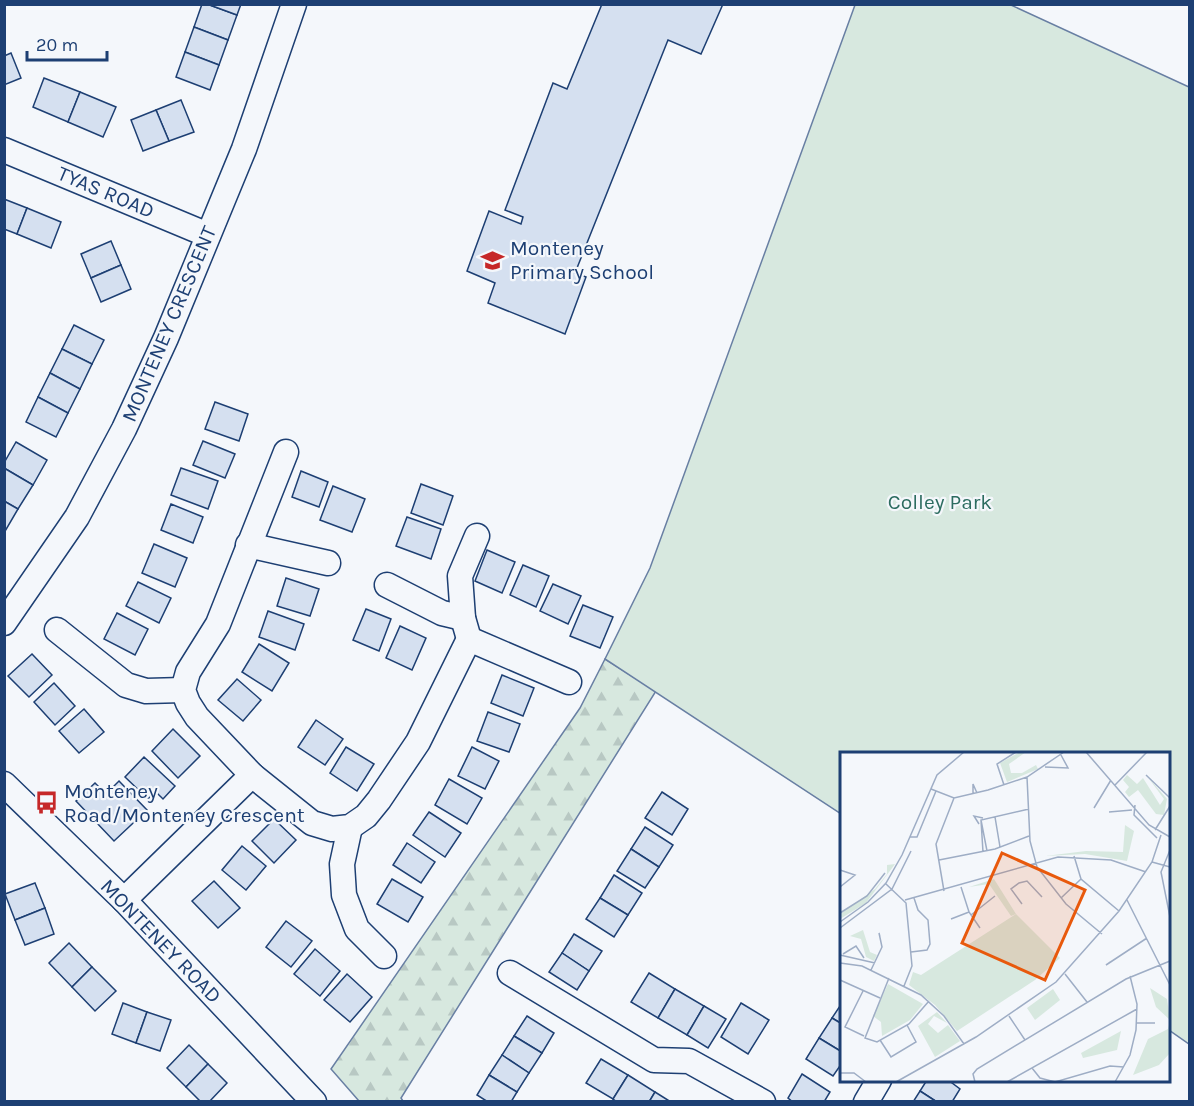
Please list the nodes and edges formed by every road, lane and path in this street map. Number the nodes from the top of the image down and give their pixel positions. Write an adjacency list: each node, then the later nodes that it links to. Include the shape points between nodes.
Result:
1 (294, 4): 3 (street, MONTENEY CRESCENT, via 244,149)
2 (4, 150): 3 (street, TYAS ROAD)
3 (208, 235): 9 (street, MONTENEY CRESCENT, via 124,429 77,518)
4 (286, 452): 6 (street)
5 (477, 536): 10 (street, via 460,576)
6 (248, 545): 7 (street); 13 (street, via 218,624 188,672)
7 (328, 563)
8 (387, 585): 10 (street)
9 (4, 623)
10 (466, 628): 12 (street); 16 (street, via 418,741 379,800 366,816)
11 (57, 630): 13 (street, via 126,685 146,691)
12 (569, 682)
13 (183, 690): 14 (street, via 197,717)
14 (252, 775): 16 (street, via 312,823 332,829); 17 (street)
15 (4, 784): 17 (street, MONTENEY ROAD)
16 (350, 826): 18 (street, via 342,864 344,895 357,930)
17 (124, 900): 21 (street, MONTENEY ROAD)
18 (384, 956)
19 (510, 973): 22 (street, via 654,1060 689,1061)
20 (878, 1082): 23 (street)
21 (314, 1101)
22 (763, 1101)
23 (866, 1101)

